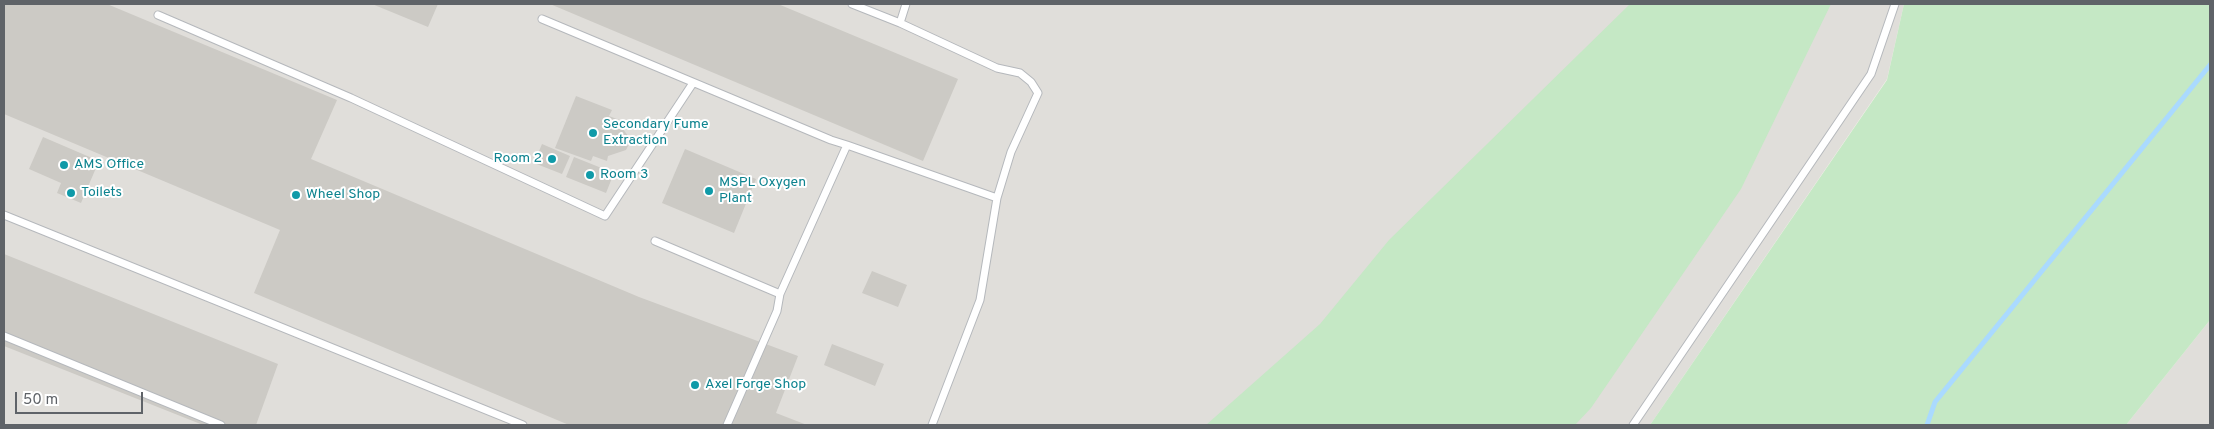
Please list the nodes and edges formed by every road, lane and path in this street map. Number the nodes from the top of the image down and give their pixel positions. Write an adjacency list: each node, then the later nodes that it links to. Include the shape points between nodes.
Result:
1 (852, 4): 6 (lane)
2 (906, 4): 6 (lane)
3 (1895, 4): 18 (lane, via 1871,74)
4 (158, 15): 7 (lane, via 350,98 605,216)
5 (542, 19): 7 (lane)
6 (900, 23): 9 (lane, via 997,68 1020,73 1035,87 1038,93 1011,152)
7 (694, 83): 8 (lane)
8 (847, 145): 9 (lane); 12 (lane)
9 (997, 198): 17 (lane, via 980,300)
10 (4, 215): 15 (lane)
11 (655, 241): 12 (lane)
12 (780, 294): 16 (lane, via 777,311)
13 (4, 336): 14 (lane)
14 (221, 425)
15 (523, 425)
16 (727, 425)
17 (932, 425)
18 (1633, 425)

